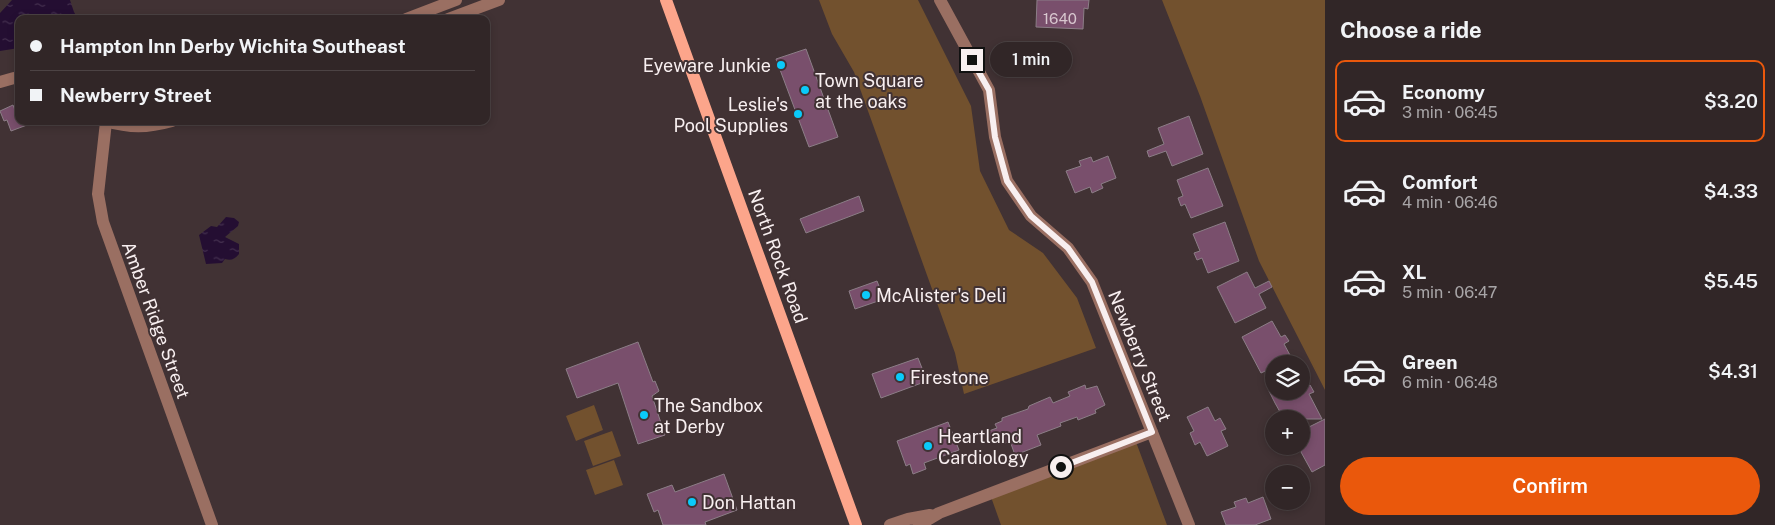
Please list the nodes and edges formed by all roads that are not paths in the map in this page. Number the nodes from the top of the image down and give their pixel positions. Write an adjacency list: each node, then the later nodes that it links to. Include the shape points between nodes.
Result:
1 (456, 0): 5 (street)
2 (499, 0): 6 (street)
3 (666, 0): 15 (main road, North Rock Road)
4 (940, 0): 12 (street, Newberry Street, via 989,90 995,137 1007,181 1031,216 1068,248 1092,282)
5 (417, 15)
6 (459, 15)
7 (15, 78): 8 (street)
8 (0, 82)
9 (106, 125): 14 (street, Amber Ridge Street, via 98,194 102,222)
10 (119, 125): 11 (street)
11 (157, 125)
12 (1152, 432): 13 (street); 18 (street, Newberry Street)
13 (940, 514): 16 (street); 17 (street)
14 (212, 525)
15 (856, 525)
16 (890, 525)
17 (919, 525)
18 (1189, 525)

